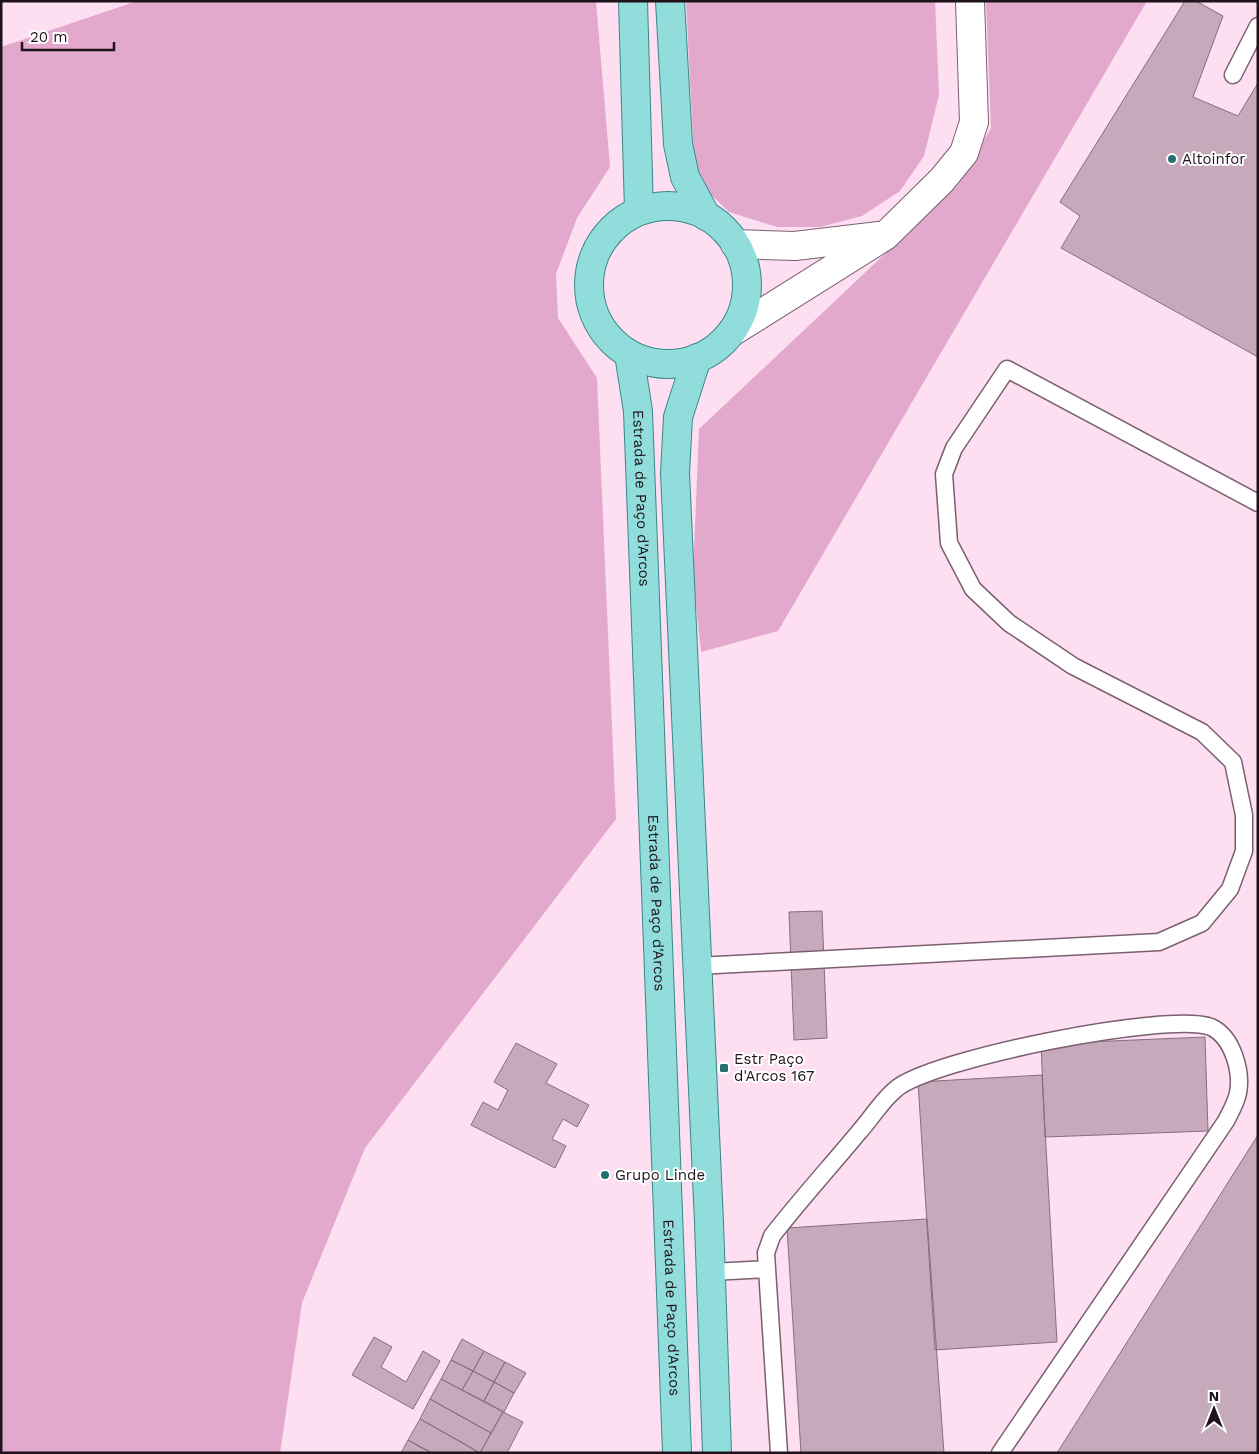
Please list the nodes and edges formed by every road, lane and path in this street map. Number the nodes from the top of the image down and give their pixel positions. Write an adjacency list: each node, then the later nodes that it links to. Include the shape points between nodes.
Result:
1 (633, 1): 6 (main road)
2 (670, 1): 7 (main road, via 678,144 685,177)
3 (970, 1): 8 (street, via 974,122 964,153 942,180)
4 (1258, 26): 5 (lane)
5 (1233, 74)
6 (639, 211): 7 (main road, via 659,206 680,207); 11 (main road, via 617,224 600,243 590,267 588,292 595,316 604,331)
7 (706, 216): 9 (main road, via 727,232)
8 (885, 236): 9 (street, via 795,246); 10 (street)
9 (735, 244): 10 (main road, via 742,255 748,281 744,308)
10 (732, 332): 12 (main road, via 712,351)
11 (629, 354): 12 (main road, via 649,362 671,364); 17 (main road, Estrada de Paço d'Arcos, via 638,411)
12 (697, 358): 14 (main road, via 678,417 675,473)
13 (1258, 503): 14 (lane, via 1007,369 954,448 944,474 949,543 973,590 1009,623 1065,660 1149,707 1202,732 1233,762 1244,815 1244,851 1230,889 1202,923 1159,942)
14 (698, 966): 16 (main road)
15 (767, 1269): 16 (lane); 19 (lane); 20 (lane, via 766,1253 780,1226 896,1089 925,1072 1029,1044 1161,1025 1191,1023 1212,1028 1227,1041 1237,1064 1238,1093 1226,1121)
16 (711, 1272): 18 (main road)
17 (677, 1453)
18 (717, 1453)
19 (779, 1453)
20 (1000, 1453)

